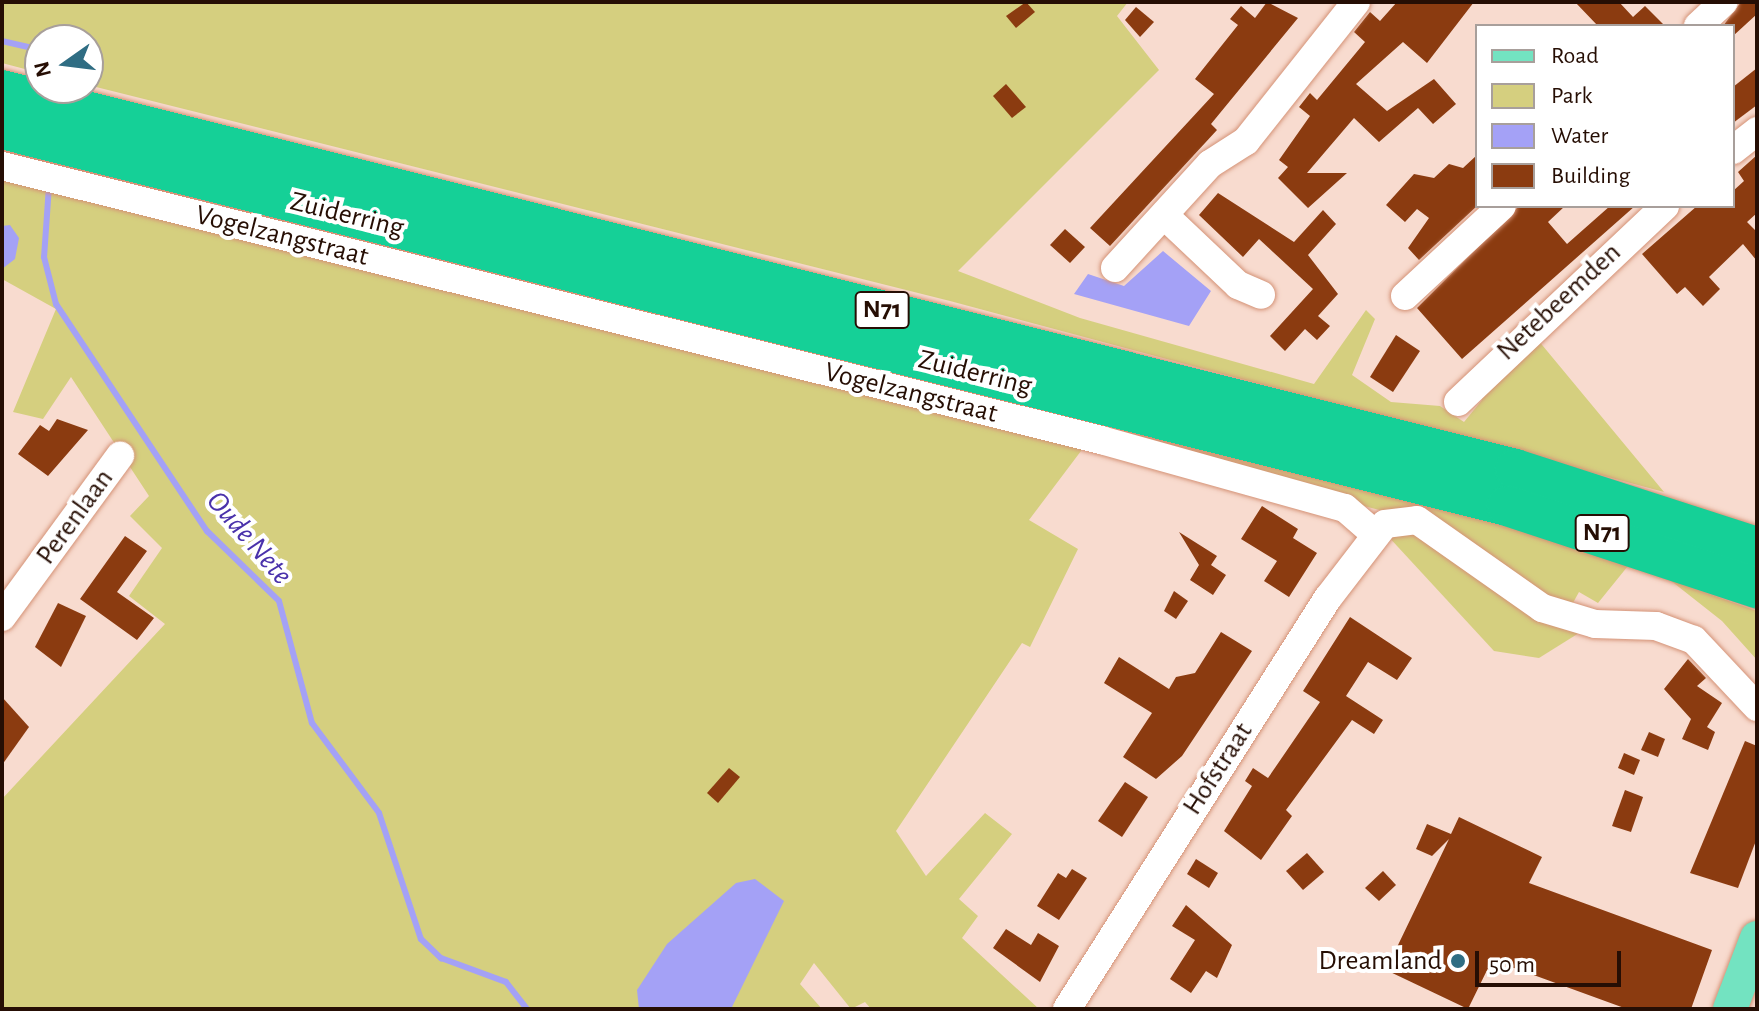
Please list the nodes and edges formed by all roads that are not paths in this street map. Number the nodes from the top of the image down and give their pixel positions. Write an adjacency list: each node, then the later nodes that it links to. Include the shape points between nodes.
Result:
1 (1356, 2): 11 (street, via 1246,141 1210,164)
2 (1724, 2): 3 (street)
3 (1700, 24)
4 (2, 90): 18 (highway, Zuiderring / N71, via 1515,469)
5 (2, 129): 19 (highway, Zuiderring / N71, via 1507,506)
6 (1757, 131): 7 (street)
7 (1735, 148)
8 (2, 166): 17 (street, Vogelzangstraat, via 1101,440 1345,508)
9 (1500, 208): 14 (street)
10 (1663, 208): 15 (street, Netebeemden)
11 (1164, 215): 12 (street); 13 (street, via 1238,285)
12 (1115, 268)
13 (1261, 295)
14 (1405, 296)
15 (1458, 402)
16 (120, 456): 20 (street, Perenlaan)
17 (1374, 533): 21 (street, via 1385,524 1417,520 1542,608 1595,624 1675,631 1709,654); 23 (street, Hofstraat)
18 (1757, 547)
19 (1757, 588)
20 (2, 617)
21 (1757, 707)
22 (1757, 938): 24 (main road)
23 (1067, 1009)
24 (1730, 1009)

